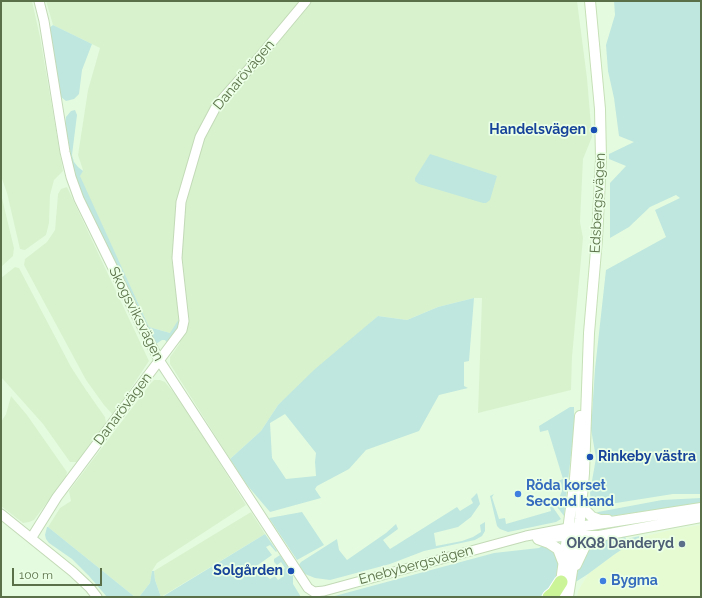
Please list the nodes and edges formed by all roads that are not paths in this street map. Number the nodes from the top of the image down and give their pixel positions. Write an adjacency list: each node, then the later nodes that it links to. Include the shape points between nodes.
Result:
1 (39, 1): 5 (street, Skogsviksvägen, via 65,152 73,183)
2 (306, 1): 5 (street, Danarövägen, via 217,105 200,136 181,202 177,258 184,320 182,330)
3 (590, 1): 4 (main road, Edsbergsvägen, via 600,109 601,159)
4 (589, 333): 6 (main road, Edsbergsvägen); 13 (main road, Edsbergsvägen, via 575,478)
5 (159, 360): 15 (street, Danarövägen, via 57,497); 20 (street, Skogsviksvägen, via 303,581)
6 (582, 503): 11 (main road, via 589,515 594,518); 13 (main road, Edsbergsvägen)
7 (701, 508): 9 (main road, Enebybergsvägen)
8 (1, 514): 15 (street)
9 (649, 516): 11 (main road, Enebybergsvägen); 12 (main road)
10 (701, 517): 12 (main road, Enebybergsvägen)
11 (620, 521): 13 (main road, Enebybergsvägen)
12 (651, 527): 14 (main road, Enebybergsvägen)
13 (573, 532): 14 (main road, Enebybergsvägen); 16 (street, Enebybergsvägen); 17 (street, Enebybergsvägen, via 526,536); 18 (main road); 19 (main road)
14 (599, 536): 19 (main road, via 584,548)
15 (32, 537): 21 (street, via 74,572)
16 (538, 539): 17 (street, Enebybergsvägen); 18 (main road, via 556,547)
17 (496, 544): 20 (street, Enebybergsvägen)
18 (563, 562): 19 (main road)
19 (565, 584): 22 (highway); 23 (main road); 24 (main road)
20 (314, 592)
21 (97, 597)
22 (549, 597)
23 (559, 597)
24 (568, 597)

